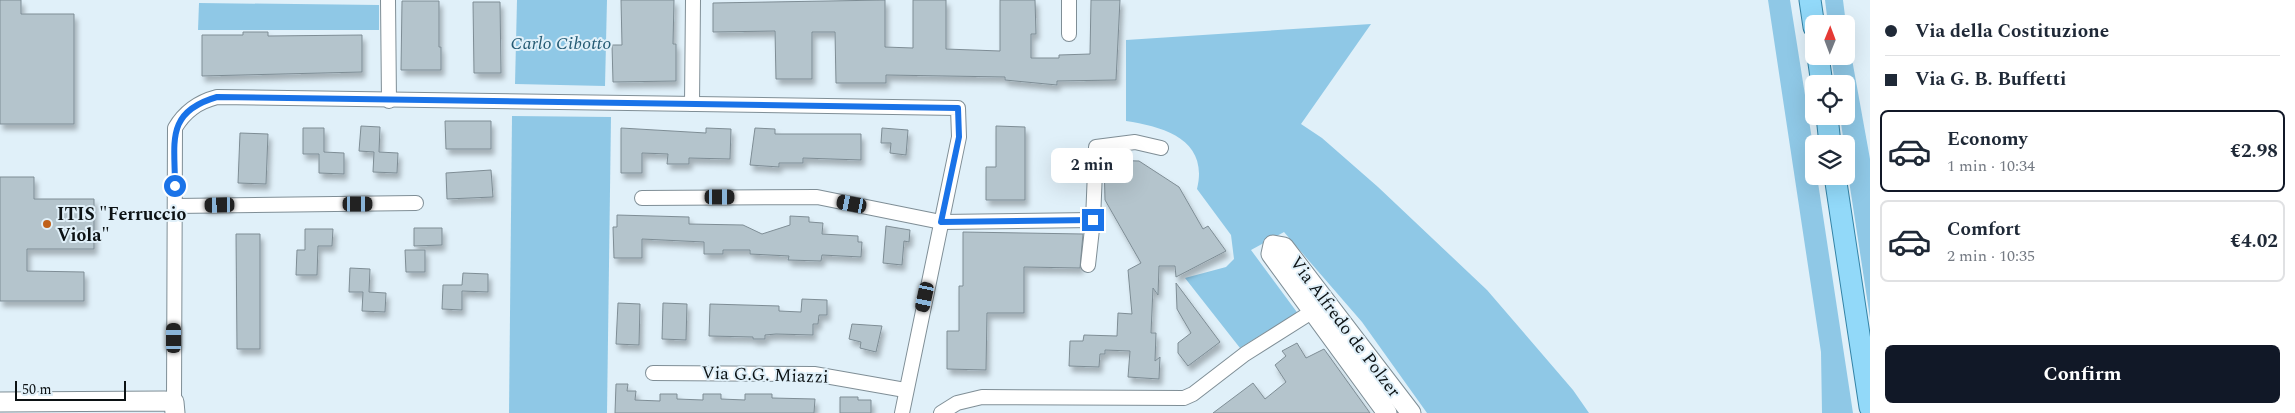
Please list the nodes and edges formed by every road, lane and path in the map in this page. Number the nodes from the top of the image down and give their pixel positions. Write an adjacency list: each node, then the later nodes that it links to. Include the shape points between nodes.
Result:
1 (388, 0): 7 (street)
2 (693, 0): 8 (street)
3 (1069, 0): 6 (street)
4 (1810, 0): 5 (main road)
5 (1812, 15)
6 (1069, 34)
7 (389, 101): 8 (street); 13 (street, via 217,97 200,102 181,118 175,128)
8 (692, 104): 15 (street, via 958,108 959,137)
9 (1161, 148): 14 (street, via 1135,142 1096,146)
10 (1836, 185): 22 (main road)
11 (642, 198): 15 (street, via 817,197)
12 (416, 203): 13 (street)
13 (175, 206): 21 (street)
14 (1093, 220): 15 (street); 16 (street)
15 (941, 222): 19 (street)
16 (1088, 265)
17 (1319, 307): 24 (street, via 1244,354 1184,398 982,397 956,403); 25 (street, Via Alfredo de Polzer); 26 (street, Via Alfredo de Polzer, via 1374,362)
18 (653, 373): 19 (street, Via G.G. Miazzi, via 814,374)
19 (906, 390): 23 (street)
20 (0, 402): 21 (street)
21 (174, 407)
22 (1870, 407)
23 (902, 413)
24 (941, 413)
25 (1388, 413)
26 (1411, 413)

